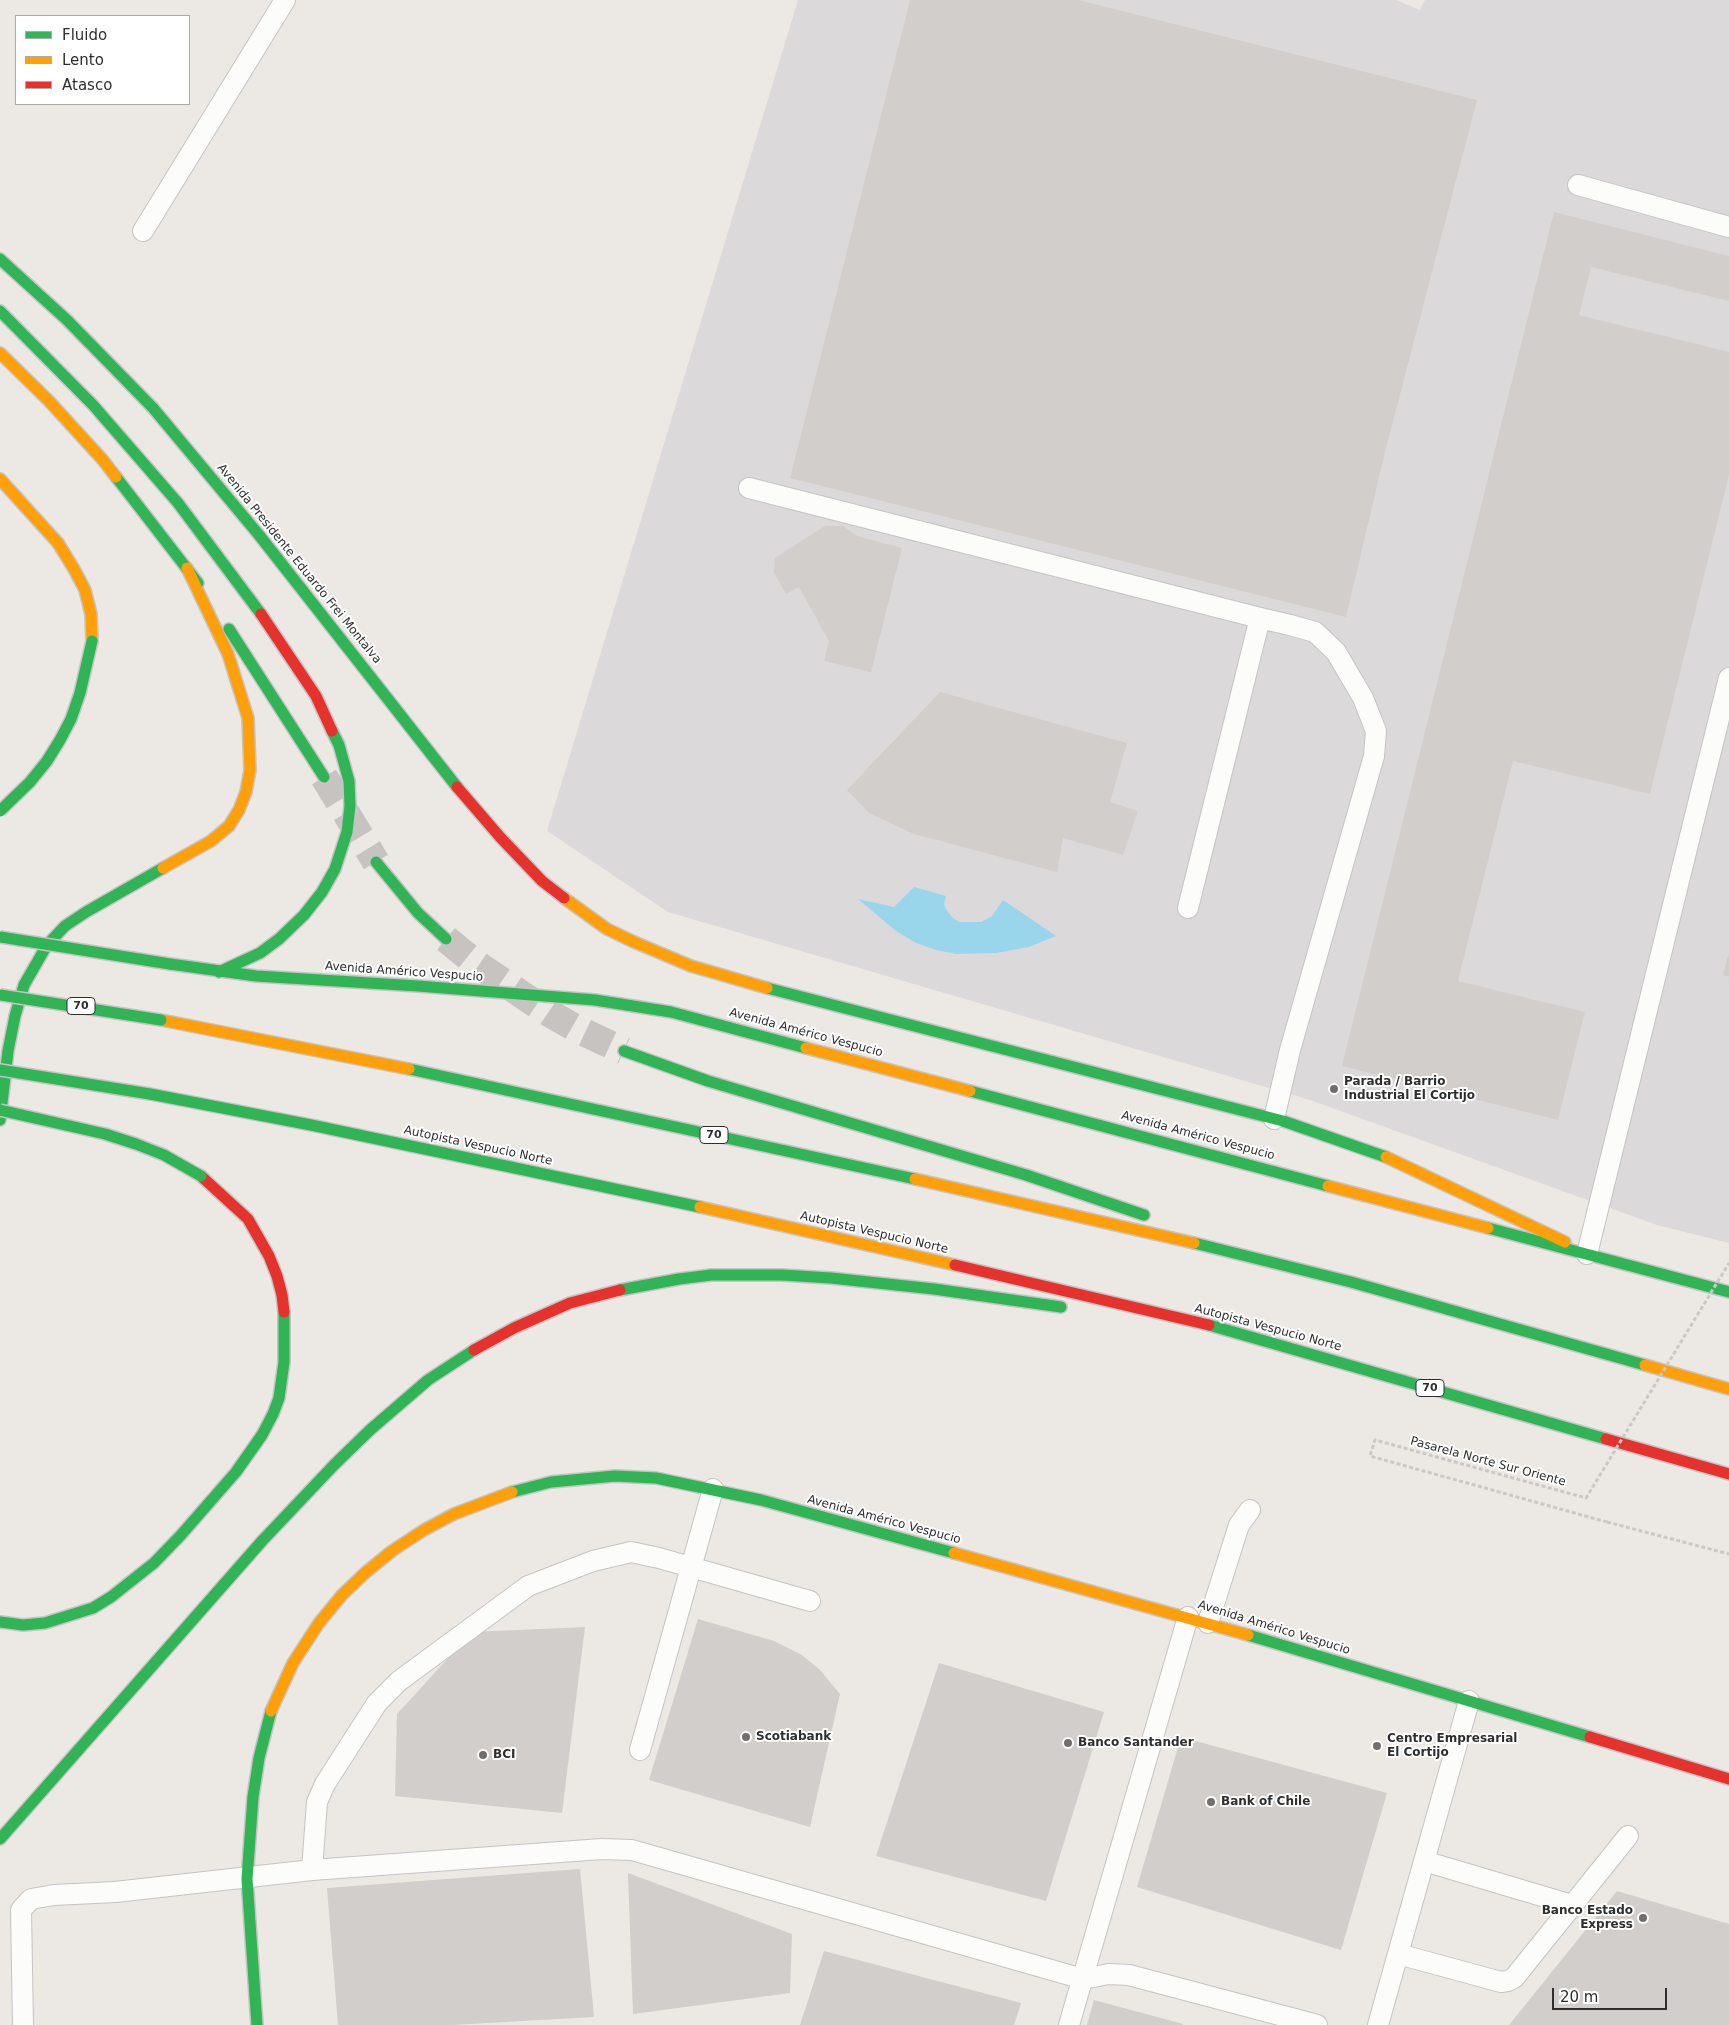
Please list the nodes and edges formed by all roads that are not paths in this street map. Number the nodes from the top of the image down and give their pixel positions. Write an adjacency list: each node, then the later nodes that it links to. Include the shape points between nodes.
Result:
1 (285, 0): 4 (lane)
2 (1578, 185): 3 (lane)
3 (1729, 227)
4 (143, 231)
5 (0, 259): 16 (main road, Avenida Presidente Eduardo Frei Montalva, via 67,320 153,408 301,587 474,808 521,860)
6 (0, 311): 20 (main road, via 93,405 178,504 293,660 316,696 339,745 348,775 350,806 347,832 335,869 304,915 279,939 260,953)
7 (0, 353): 10 (main road, via 102,459)
8 (0, 479): 14 (main road, bridge, via 58,543 86,590 92,641 80,693 60,740 30,782)
9 (749, 488): 11 (lane)
10 (187, 568): 13 (main road, via 252,662); 26 (main road, via 228,654 246,710 250,770 246,792 229,826 211,841 86,912 65,926 47,945 24,985 8,1051)
11 (1260, 618): 17 (lane); 25 (lane, via 1315,632 1336,652 1363,698 1376,730 1374,756 1290,1050)
12 (1729, 678): 29 (lane)
13 (324, 777)
14 (0, 811)
15 (376, 862): 19 (main road, via 418,914)
16 (564, 899): 25 (main road, Avenida Américo Vespucio, via 607,929 690,966)
17 (1188, 908)
18 (0, 937): 20 (main road, Avenida Américo Vespucio, bridge)
19 (446, 939)
20 (219, 972): 29 (main road, Avenida Américo Vespucio, via 556,996 671,1012)
21 (0, 995): 30 (main road, 70, bridge, via 161,1020 350,1057 828,1159)
22 (624, 1051): 27 (main road, via 708,1081 1026,1175)
23 (0, 1070): 34 (main road, Autopista Vespucio Norte / 70, bridge, via 311,1125 639,1194)
24 (0, 1110): 44 (main road, bridge, via 136,1144 201,1176 248,1219 277,1276 284,1315 284,1362 279,1398 273,1414 236,1472 181,1535 154,1562 92,1608 45,1624)
25 (1274, 1119): 29 (main road, Avenida Américo Vespucio, via 1375,1152 1498,1208)
26 (0, 1120)
27 (1159, 1220)
28 (1176, 1227): 30 (main road)
29 (1587, 1254): 31 (main road, Avenida Américo Vespucio)
30 (1265, 1260): 35 (main road, 70)
31 (1729, 1292)
32 (1074, 1308): 50 (main road, via 832,1278 728,1275 678,1279 607,1293 570,1303 514,1328 486,1342 428,1380 334,1465 262,1540)
33 (1112, 1314): 34 (main road)
34 (1225, 1330): 36 (main road, Autopista Vespucio Norte / 70)
35 (1729, 1389)
36 (1635, 1446): 37 (main road, Autopista Vespucio Norte / 70); 38 (main road)
37 (1729, 1474)
38 (1729, 1485)
39 (713, 1489): 41 (lane); 43 (main road, Avenida Américo Vespucio); 53 (main road, Avenida Américo Vespucio, via 656,1478 615,1476 543,1484 454,1514 424,1530 371,1568 342,1595 319,1623 293,1663 273,1707 256,1776)
40 (1250, 1510): 45 (lane, via 1238,1525)
41 (691, 1567): 42 (lane); 47 (lane); 52 (lane, via 631,1552 562,1572 528,1586 399,1681 377,1703 325,1784 317,1802)
42 (810, 1601)
43 (1188, 1617): 45 (main road, Avenida Américo Vespucio); 56 (lane)
44 (0, 1622)
45 (1208, 1623): 46 (main road, Avenida Américo Vespucio)
46 (1469, 1701): 48 (main road, Avenida Américo Vespucio); 51 (lane)
47 (640, 1750)
48 (1729, 1778)
49 (1628, 1836): 54 (lane)
50 (0, 1839)
51 (1424, 1860): 54 (lane); 55 (lane)
52 (312, 1870): 53 (lane); 56 (lane, via 602,1849 632,1850)
53 (247, 1879): 57 (lane, via 54,1895 31,1900 22,1910); 58 (main road)
54 (1572, 1905): 55 (lane, via 1514,1978 1508,1981 1501,1982)
55 (1398, 1954): 61 (lane)
56 (1083, 1978): 59 (lane); 60 (lane, via 1129,1975)
57 (23, 2025)
58 (257, 2025)
59 (1069, 2025)
60 (1317, 2025)
61 (1378, 2025)

